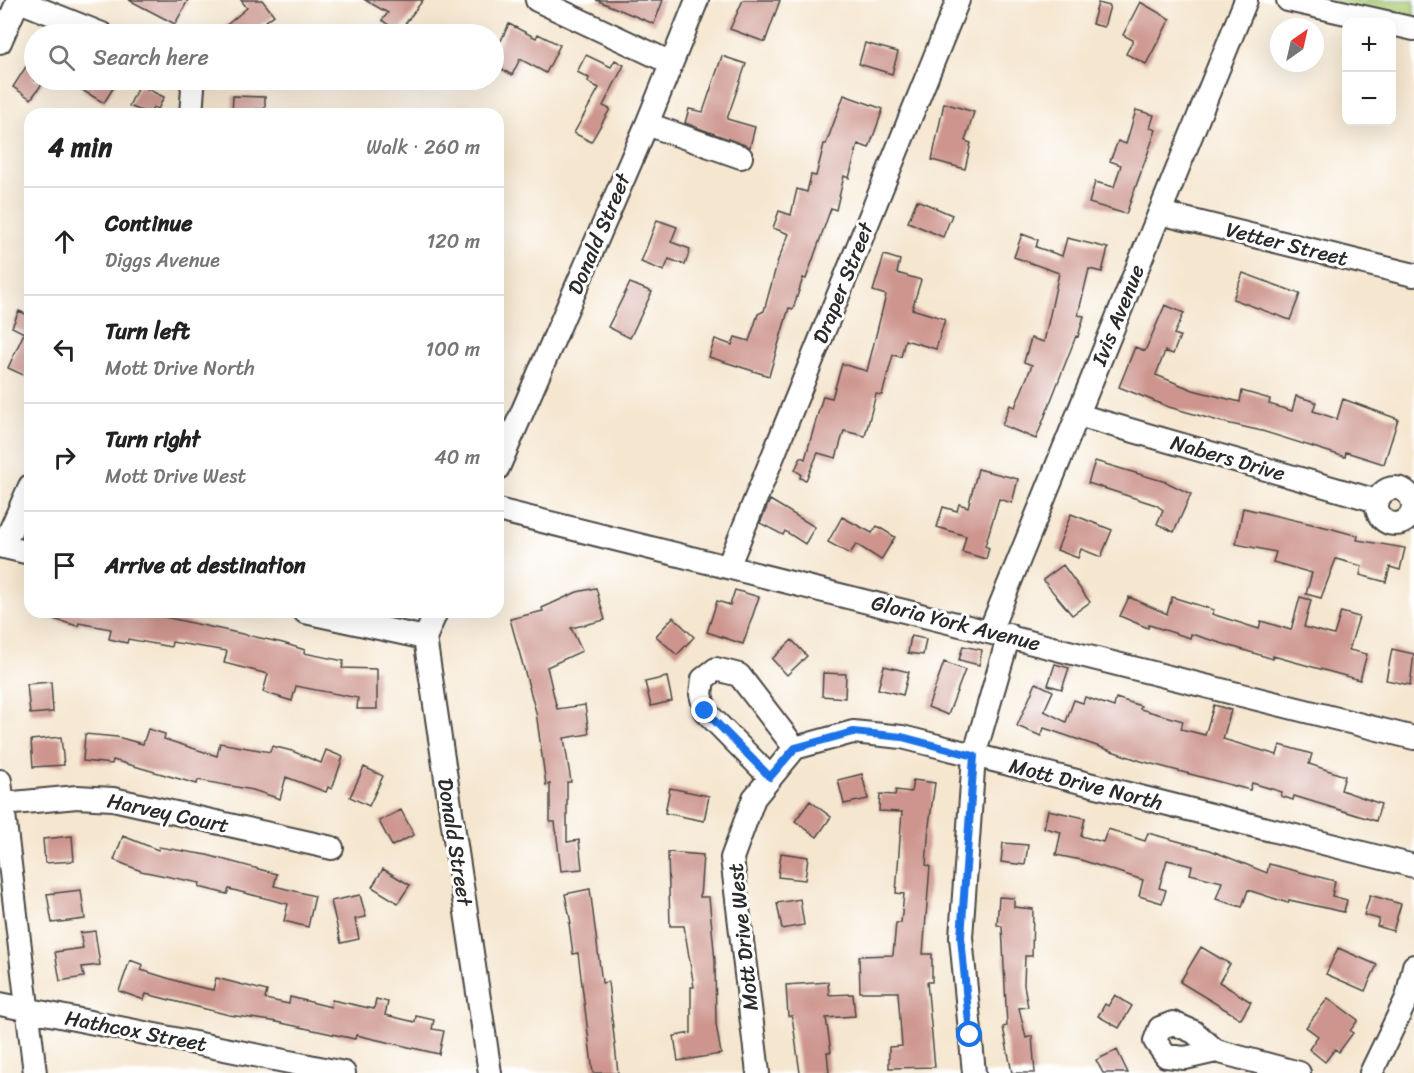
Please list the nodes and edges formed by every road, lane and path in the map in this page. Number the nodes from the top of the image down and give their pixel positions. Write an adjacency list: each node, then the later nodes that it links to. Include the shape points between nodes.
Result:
1 (537, 0): 12 (street)
2 (697, 0): 12 (street, Donald Street)
3 (958, 0): 26 (street, Draper Street)
4 (1246, 0): 17 (street, Ivis Avenue)
5 (1288, 0): 7 (street)
6 (17, 1): 8 (street); 11 (street)
7 (1368, 18)
8 (76, 24)
9 (1396, 25): 10 (street)
10 (1414, 29)
11 (0, 42)
12 (671, 63): 15 (street, Donald Street)
13 (192, 90): 14 (street)
14 (191, 108)
15 (646, 124): 16 (street); 20 (street, Donald Street)
16 (741, 158)
17 (1160, 213): 18 (street, Vetter Street); 19 (street, Ivis Avenue)
18 (1414, 275)
19 (1078, 415): 22 (street, Nabers Drive); 29 (street, Ivis Avenue)
20 (504, 454)
21 (24, 499): 24 (street)
22 (1377, 501)
23 (504, 511): 26 (street, Gloria York Avenue)
24 (2, 547): 25 (street)
25 (24, 552)
26 (729, 567): 29 (street, Gloria York Avenue)
27 (333, 618): 30 (street)
28 (433, 618): 30 (street)
29 (1000, 633): 31 (street, Gloria York Avenue); 33 (street, Ivis Avenue)
30 (425, 638): 45 (street, Donald Street)
31 (1414, 738)
32 (795, 748): 33 (street, Mott Drive North, via 853,732 902,737); 34 (street); 34 (street, via 739,675 716,669 703,679 705,711)
33 (974, 756): 38 (street, Mott Drive North); 47 (street, Ivis Avenue, via 961,937)
34 (770, 777): 46 (street, Mott Drive West, via 754,798 732,858)
35 (0, 781): 36 (street)
36 (3, 804): 37 (street, Harvey Court, via 77,797 113,799); 41 (street)
37 (332, 848)
38 (1414, 866)
39 (1414, 966): 49 (street, via 1407,998)
40 (0, 1004): 41 (street, Hathcox Street)
41 (28, 1010): 43 (street); 44 (street, Hathcox Street)
42 (1216, 1051): 48 (street)
43 (35, 1073)
44 (344, 1073)
45 (490, 1073)
46 (758, 1073)
47 (974, 1073)
48 (1299, 1073)
49 (1371, 1073)

